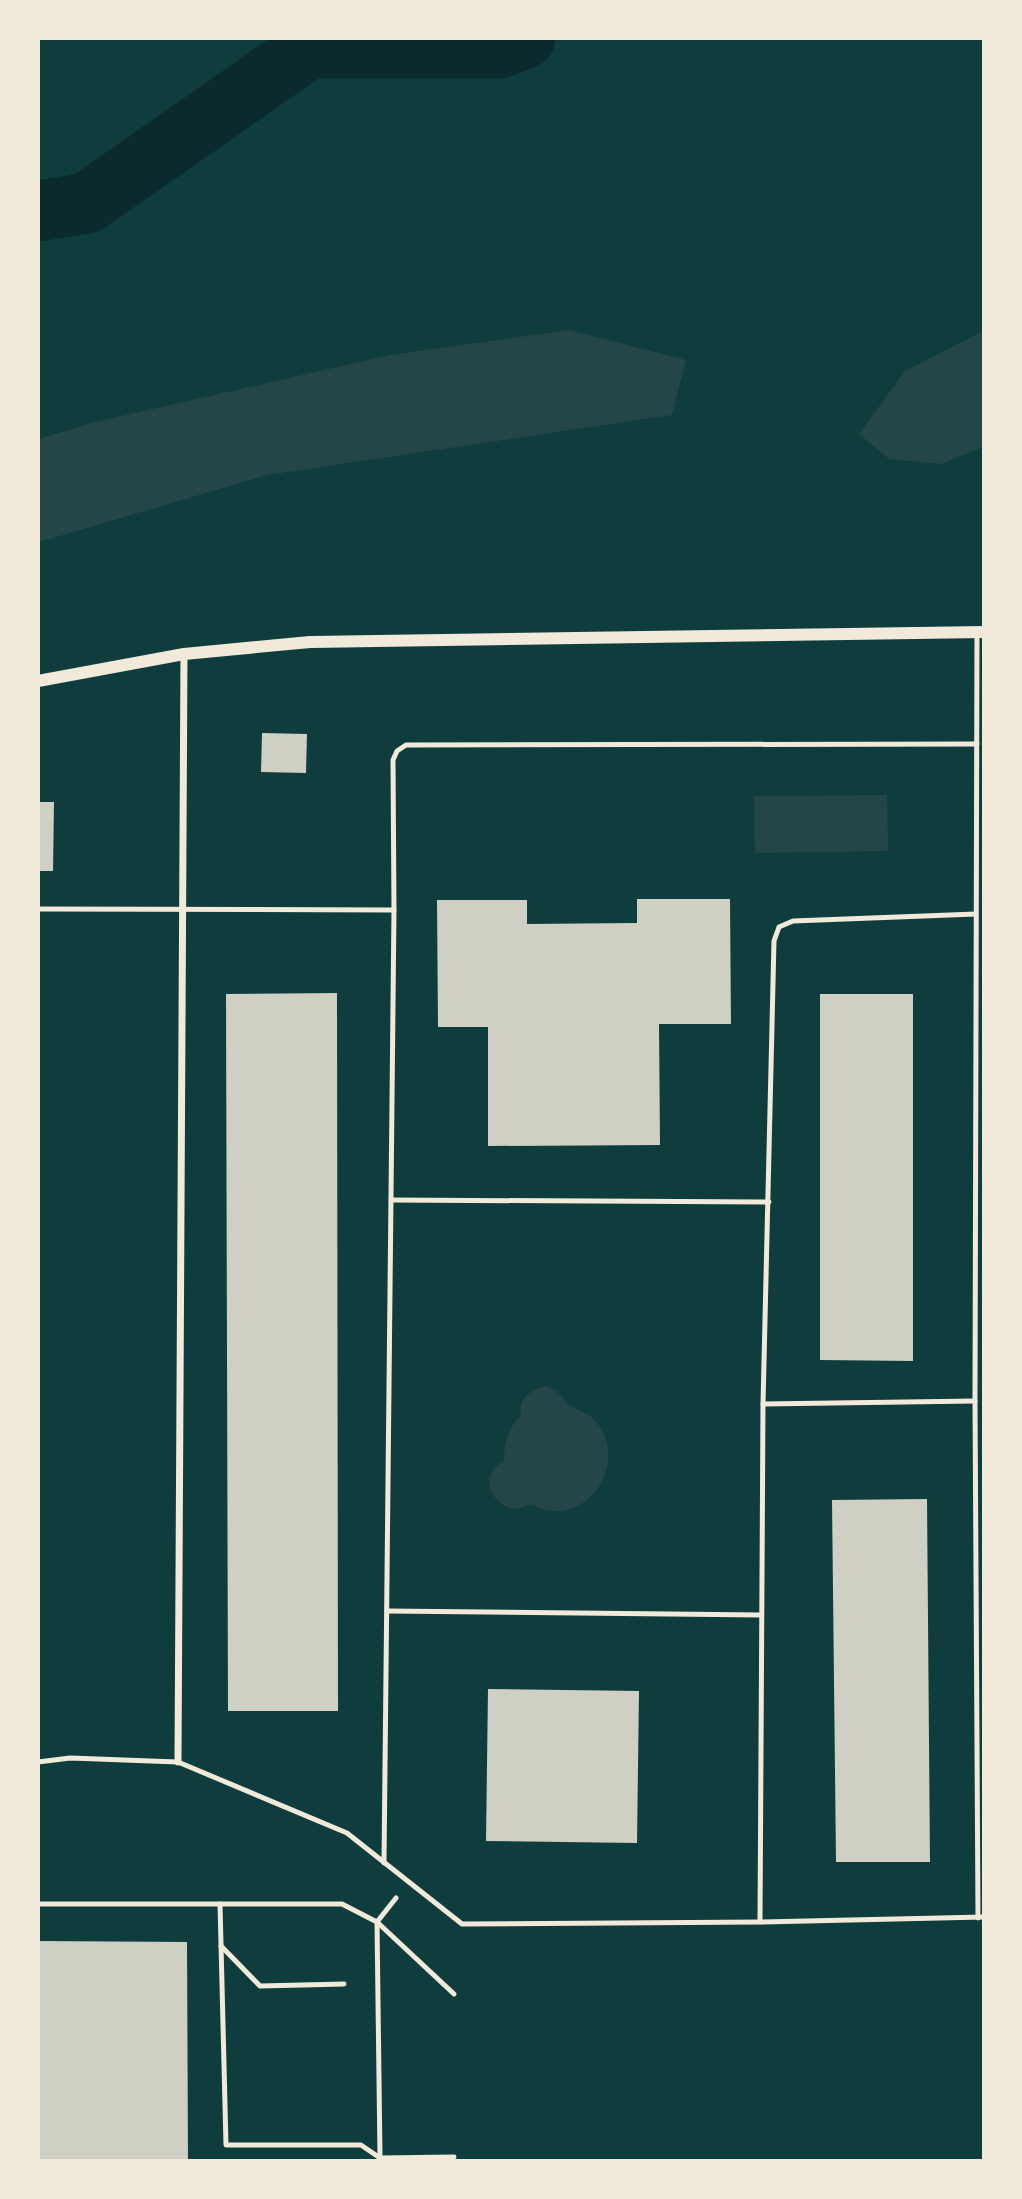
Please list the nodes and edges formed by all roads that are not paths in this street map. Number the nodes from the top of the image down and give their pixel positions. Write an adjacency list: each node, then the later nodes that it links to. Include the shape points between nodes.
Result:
1 (980, 632): 2 (street, via 310,642); 4 (lane)
2 (184, 654): 3 (street); 5 (street)
3 (38, 681)
4 (977, 744): 7 (lane, via 406,745 393,761); 8 (lane)
5 (181, 908): 6 (lane); 7 (lane); 16 (street)
6 (38, 909)
7 (394, 910): 9 (lane)
8 (976, 914): 10 (lane, via 793,921 779,927 774,941); 11 (lane)
9 (391, 1200): 10 (lane); 13 (lane)
10 (769, 1202): 12 (lane)
11 (975, 1401): 12 (lane); 21 (lane)
12 (763, 1404): 14 (lane)
13 (387, 1611): 14 (lane); 17 (lane)
14 (761, 1615): 23 (lane)
15 (38, 1762): 16 (lane, via 70,1758)
16 (178, 1762): 17 (lane, via 347,1833)
17 (384, 1863): 23 (lane, via 462,1924)
18 (396, 1898): 22 (lane)
19 (38, 1904): 20 (lane)
20 (220, 1904): 22 (lane, via 342,1904); 24 (lane)
21 (981, 1917): 23 (lane)
22 (377, 1922): 26 (lane); 28 (lane)
23 (760, 1922)
24 (221, 1946): 25 (lane, via 260,1986); 28 (lane, via 226,2145 361,2145)
25 (344, 1984)
26 (454, 1994)
27 (454, 2157): 28 (lane)
28 (380, 2159)

